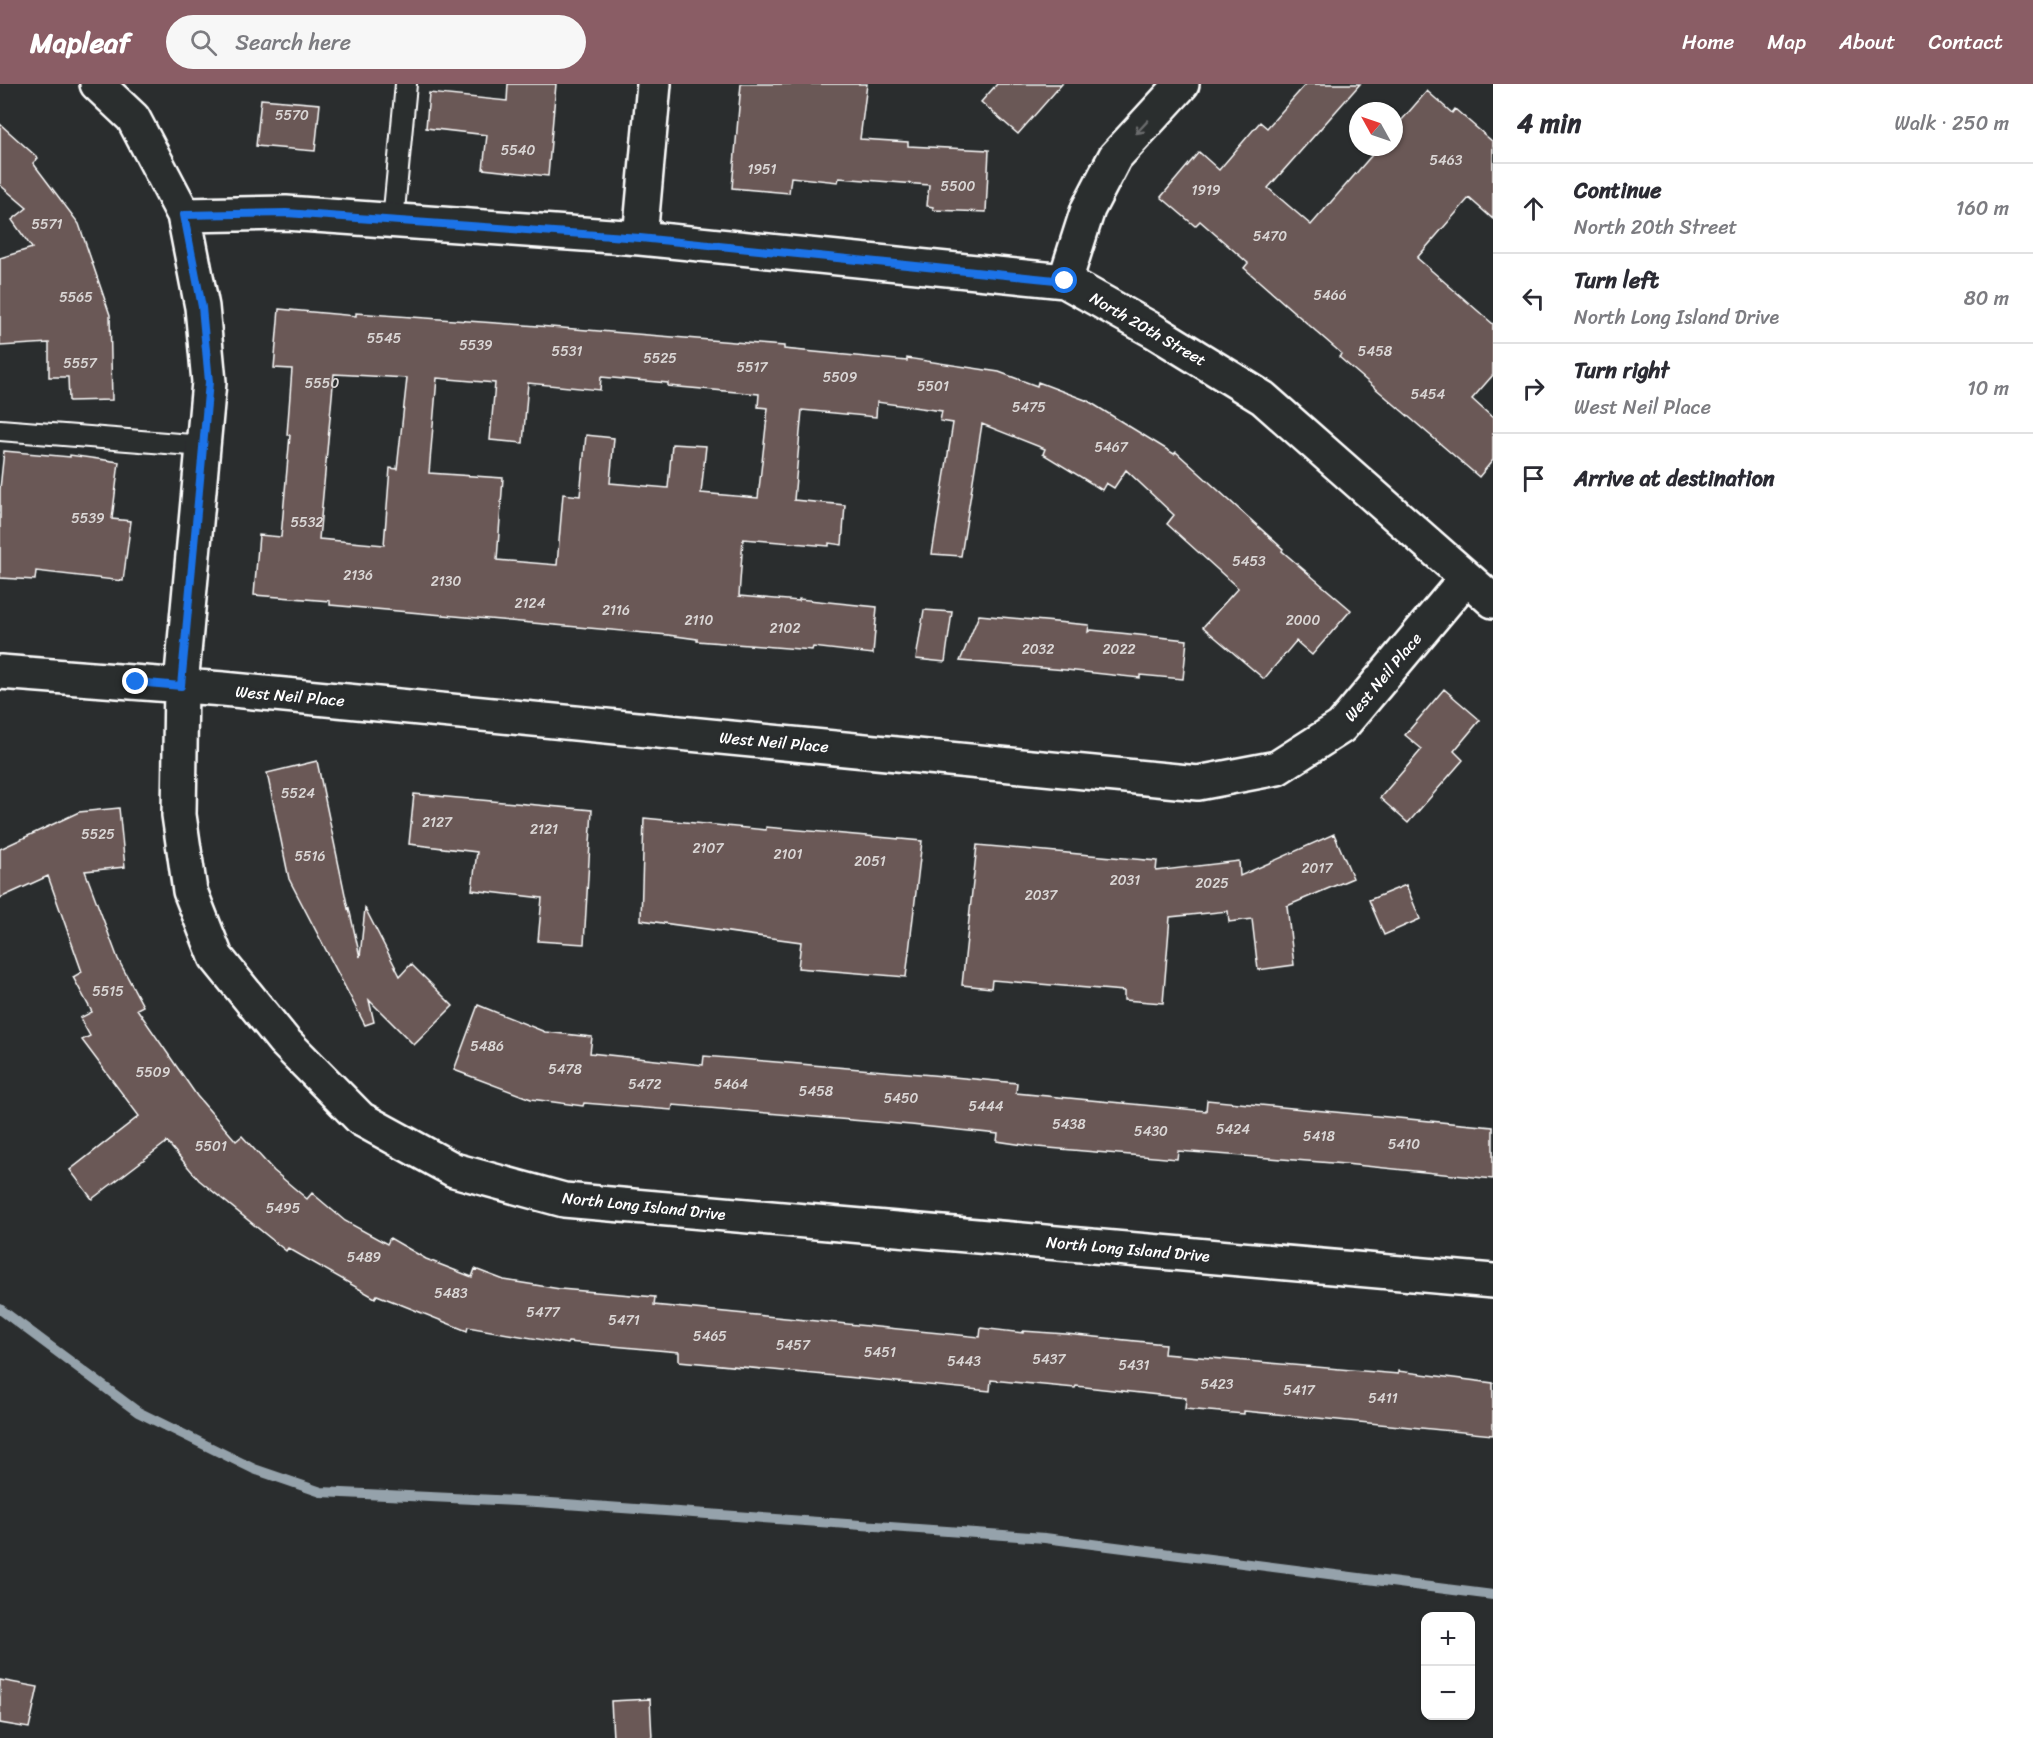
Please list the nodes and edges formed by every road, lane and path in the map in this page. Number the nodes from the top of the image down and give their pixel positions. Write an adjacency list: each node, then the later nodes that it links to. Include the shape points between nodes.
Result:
1 (97, 84): 5 (street, North Long Island Drive, via 133,118)
2 (406, 84): 6 (lane)
3 (654, 84): 7 (street)
4 (1182, 84): 8 (street, one-way to 8, via 1115,157 1088,209)
5 (184, 215): 6 (street, North 20th Street, via 286,213); 10 (street, North Long Island Drive, via 202,307 209,382)
6 (393, 221): 7 (street, North 20th Street)
7 (640, 238): 8 (street, North 20th Street)
8 (1065, 281): 11 (street, North 20th Street, via 1263,398)
9 (0, 430): 10 (lane)
10 (204, 446): 14 (street, North Long Island Drive)
11 (1466, 578): 12 (street, North 20th Street); 14 (street, West Neil Place, via 1341,727 1277,768 1198,783)
12 (1493, 601)
13 (0, 672): 14 (street, West Neil Place)
14 (181, 686): 15 (street, North Long Island Drive, via 179,815 190,891 216,957 284,1041 361,1119 454,1170 564,1200)
15 (1493, 1281)

